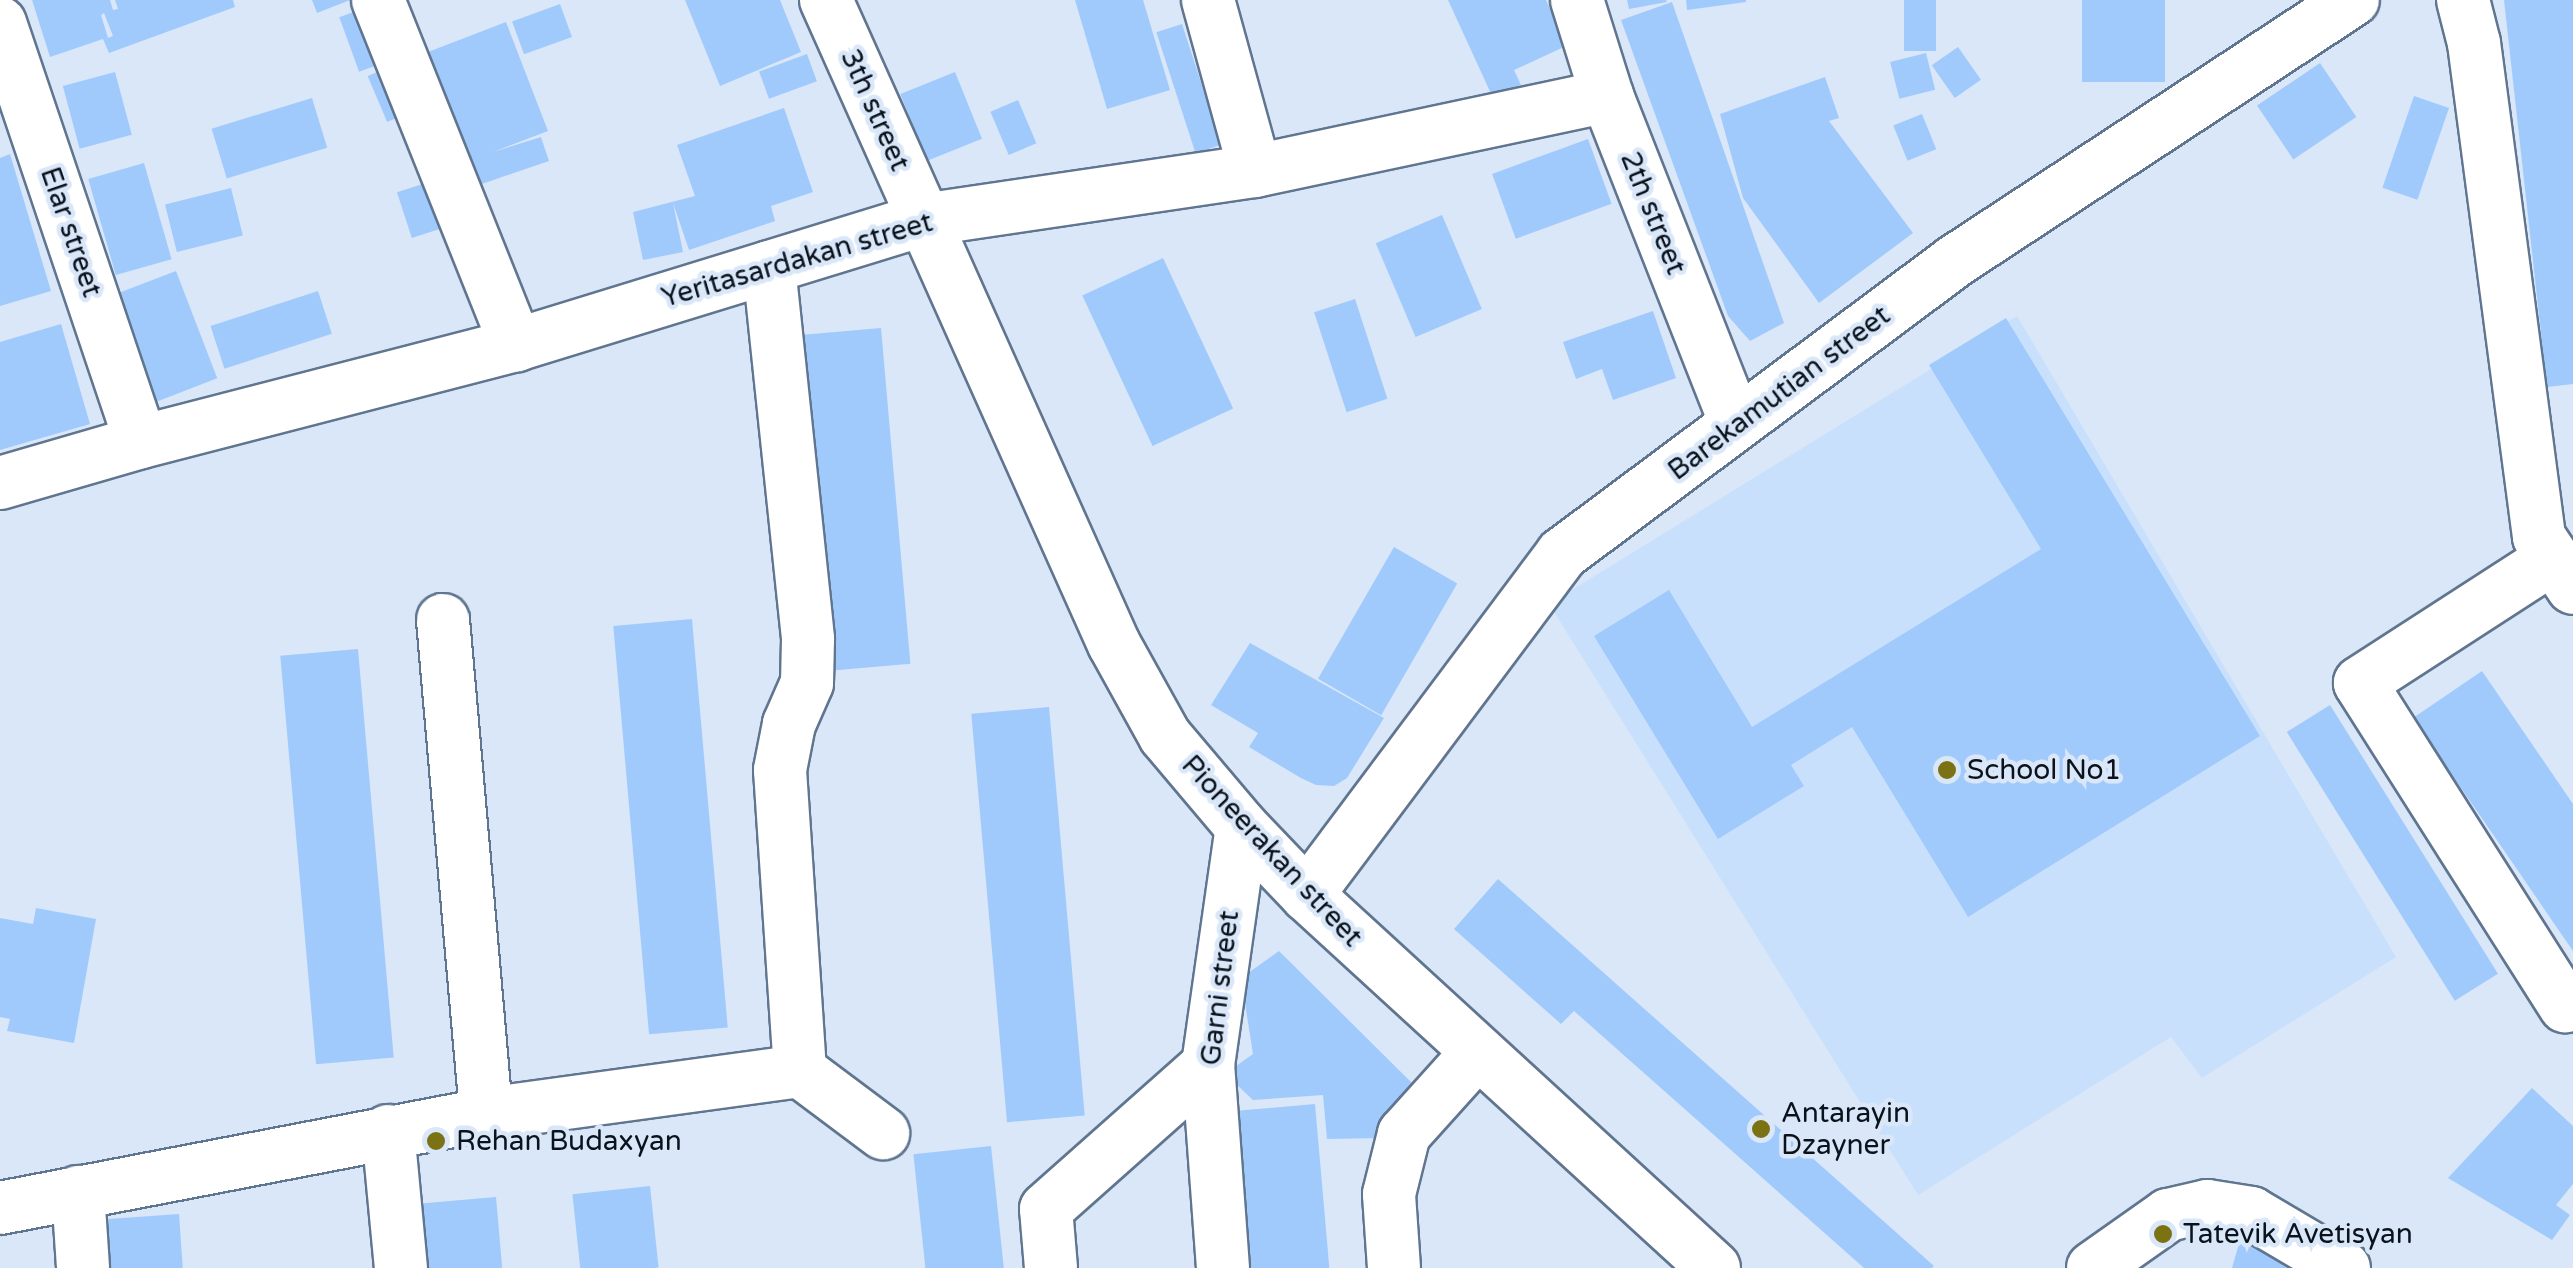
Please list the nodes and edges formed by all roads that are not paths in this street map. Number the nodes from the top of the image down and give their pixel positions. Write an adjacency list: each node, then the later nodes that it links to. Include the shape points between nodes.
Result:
1 (378, 0): 13 (street)
2 (826, 0): 11 (street, 3th street)
3 (1208, 0): 10 (street)
4 (1577, 0): 9 (street, 2th street)
5 (2353, 0): 7 (street, Barekamutian street)
6 (2463, 0): 16 (street)
7 (2297, 14): 14 (street, Barekamutian street)
8 (0, 23): 15 (street, Elar street)
9 (1606, 96): 10 (street, Yeritasardakan street); 14 (street, 2th street)
10 (1255, 171): 11 (street, Yeritasardakan street)
11 (923, 220): 12 (street, Yeritasardakan street); 20 (street, Pioneerakan street, via 1114,644 1165,736)
12 (769, 267): 13 (street, Yeritasardakan street); 25 (street, via 808,640 807,683 789,724 780,770)
13 (516, 345): 15 (street, Yeritasardakan street)
14 (1736, 424): 21 (street, Barekamutian street, via 1562,554)
15 (141, 442): 17 (street, Yeritasardakan street)
16 (2553, 476): 18 (street, via 2539,537)
17 (0, 483)
18 (2563, 573): 22 (street, via 2360,683)
19 (443, 620): 26 (street)
20 (1242, 828): 21 (street, Pioneerakan street); 24 (street, Garni street)
21 (1307, 895): 23 (street, Pioneerakan street)
22 (2564, 1006)
23 (1476, 1054): 35 (street, via 1404,1134 1389,1194); 36 (street, Pioneerakan street)
24 (1208, 1065): 33 (street, via 1046,1209); 34 (street, Garni street)
25 (800, 1071): 26 (street); 28 (street)
26 (486, 1114): 27 (street)
27 (388, 1131): 29 (street); 32 (street)
28 (883, 1133)
29 (78, 1192): 30 (street); 31 (street)
30 (0, 1208)
31 (83, 1268)
32 (401, 1268)
33 (1051, 1268)
34 (1223, 1268)
35 (1394, 1268)
36 (1714, 1268)
37 (2092, 1268): 38 (street, via 2168,1215 2208,1206 2250,1213)
38 (2344, 1268)

